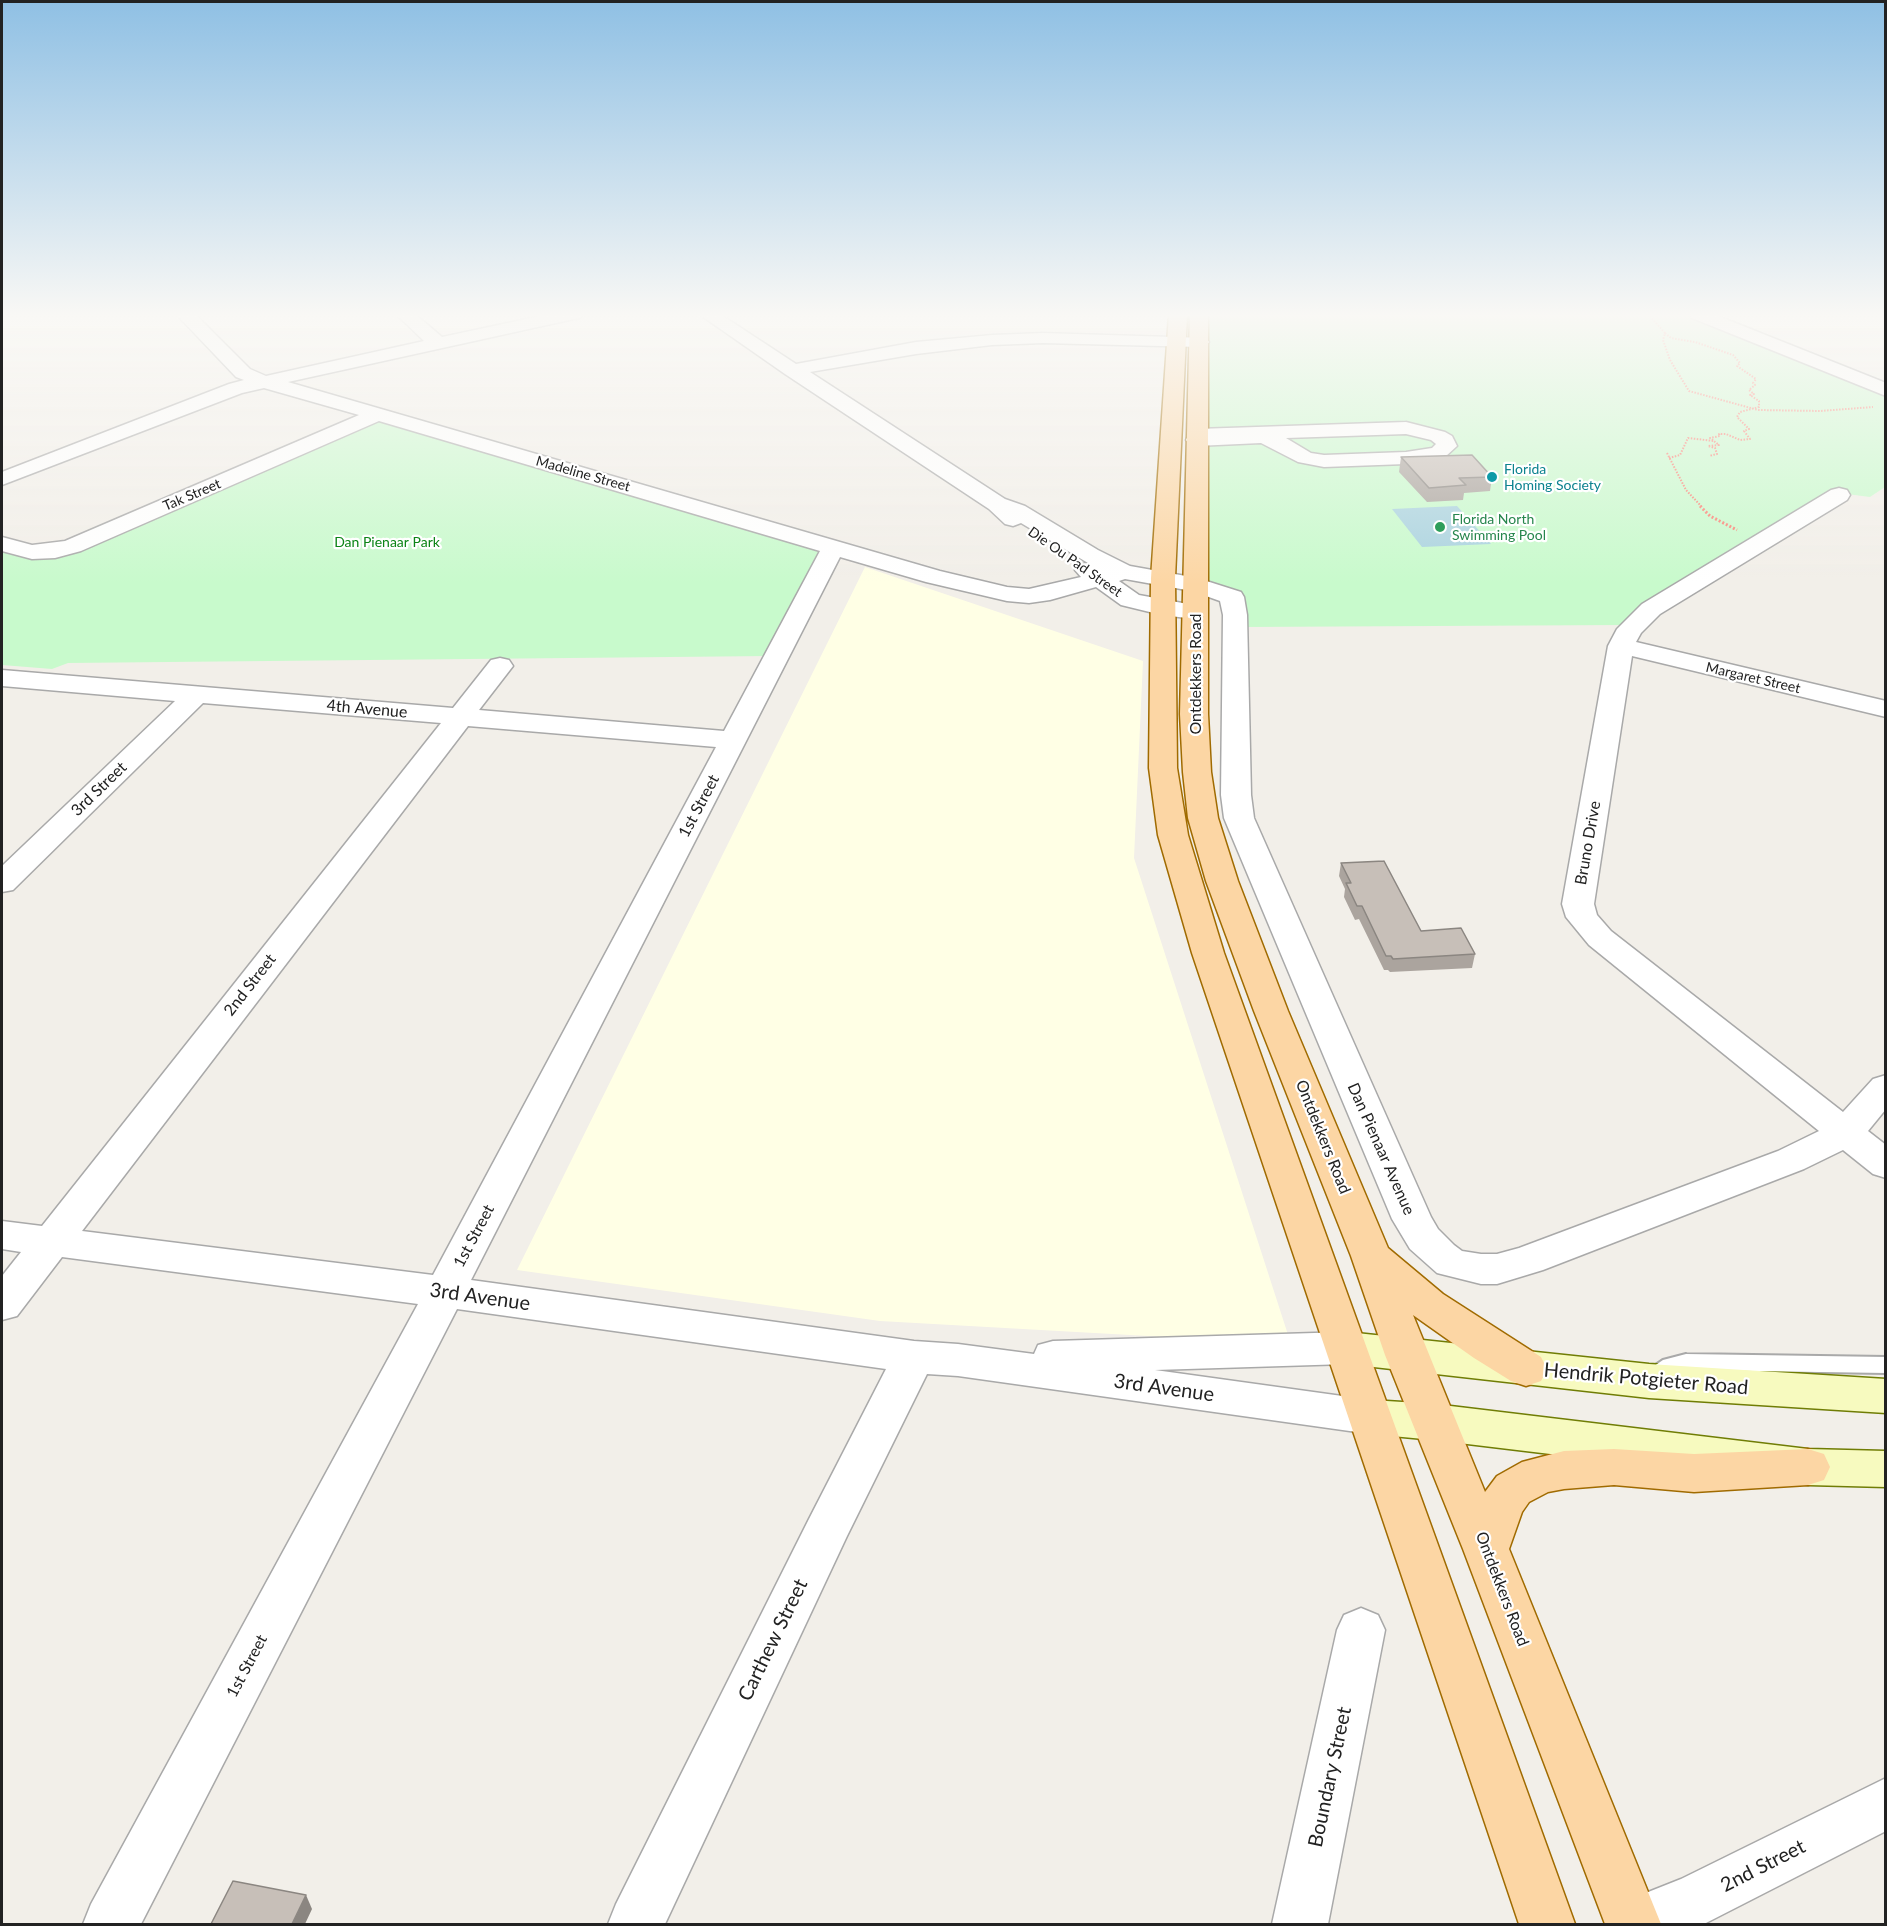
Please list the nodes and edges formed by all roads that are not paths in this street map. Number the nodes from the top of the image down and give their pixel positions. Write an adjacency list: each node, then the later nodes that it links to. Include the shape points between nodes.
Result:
1 (194, 404): 8 (street)
2 (343, 404): 6 (street, Madeline Street)
3 (844, 404): 10 (street, Die Ou Pad Street)
4 (1173, 404): 16 (main road, Ontdekkers Road)
5 (1197, 404): 7 (main road, Ontdekkers Road)
6 (379, 414): 11 (street, Tak Street, via 74,546 32,552); 12 (street, Madeline Street)
7 (1196, 438): 7 (street, via 1406,428 1438,436 1447,446 1430,455 1335,461 1305,458 1262,437); 18 (main road, Ontdekkers Road)
8 (2, 479)
9 (1839, 495): 19 (street, Bruno Drive, via 1651,609 1634,625)
10 (997, 504): 13 (street, Die Ou Pad Street, via 1017,511); 15 (street, Die Ou Pad Street)
11 (2, 544)
12 (834, 547): 14 (street, Madeline Street); 25 (street, 1st Street)
13 (1124, 572): 15 (street, Madeline Street); 16 (street, Die Ou Pad Street)
14 (934, 577): 15 (street, Madeline Street, via 1029,596); 17 (street, Madeline Street, via 945,585 1020,606)
15 (1099, 578): 17 (street, Die Ou Pad Street)
16 (1163, 578): 18 (street, Die Ou Pad Street); 18 (main road, Ontdekkers Road)
17 (1130, 600): 18 (street, Die Ou Pad Street)
18 (1185, 602): 28 (street, Dan Pienaar Avenue, via 1225,593 1234,602 1239,818 1412,1220 1440,1255 1451,1263 1481,1269 1529,1260 1791,1160); 32 (main road, Ontdekkers Road, via 1200,799 1206,828 1270,1011); 35 (main road, Ontdekkers Road, via 1163,768 1173,835 1208,953)
19 (1621, 646): 23 (street, Margaret Street); 28 (street, Bruno Drive, via 1579,898 1582,917 1600,938)
20 (500, 666): 24 (street, 2nd Street)
21 (2, 678): 22 (street, 4th Avenue)
22 (196, 695): 24 (street, 4th Avenue); 26 (street, 3rd Street)
23 (1886, 709)
24 (458, 717): 25 (street, 4th Avenue); 31 (street, 2nd Street)
25 (733, 740): 33 (street, 1st Street)
26 (2, 883)
27 (1886, 1087): 28 (street, Dan Pienaar Avenue)
28 (1846, 1133): 29 (street, Bruno Drive)
29 (1886, 1165)
30 (2, 1235): 31 (street, 3rd Avenue)
31 (51, 1241): 33 (street, 3rd Avenue); 34 (street, 2nd Street)
32 (1371, 1256): 36 (main road, Ontdekkers Road); 39 (main road, via 1428,1305)
33 (445, 1292): 37 (street, 3rd Avenue); 49 (street, 1st Street)
34 (2, 1305)
35 (1347, 1348): 36 (main road, Hendrik Potgieter Road); 37 (street, 3rd Avenue); 42 (main road, Ontdekkers Road)
36 (1406, 1355): 39 (main road, Hendrik Potgieter Road); 43 (main road, Ontdekkers Road)
37 (936, 1359): 42 (street, 3rd Avenue); 50 (street, Carthew Street, via 825,1533)
38 (1886, 1365): 40 (lane, via 1686,1362 1671,1366)
39 (1526, 1369): 40 (main road, Hendrik Potgieter Road)
40 (1649, 1381): 41 (main road, Hendrik Potgieter Road)
41 (1886, 1396)
42 (1371, 1417): 43 (main road); 52 (main road, Ontdekkers Road)
43 (1434, 1422): 44 (main road); 46 (main road, Ontdekkers Road)
44 (1808, 1467): 45 (main road); 46 (main road, via 1694,1473 1614,1467 1538,1475 1513,1489 1502,1504)
45 (1886, 1469)
46 (1486, 1549): 53 (main road, Ontdekkers Road)
47 (1360, 1630): 51 (street, Boundary Street)
48 (1886, 1803): 54 (street, 2nd Street, via 1699,1899)
49 (111, 1924)
50 (636, 1924)
51 (1300, 1924)
52 (1547, 1924)
53 (1633, 1924)
54 (1638, 1924)

